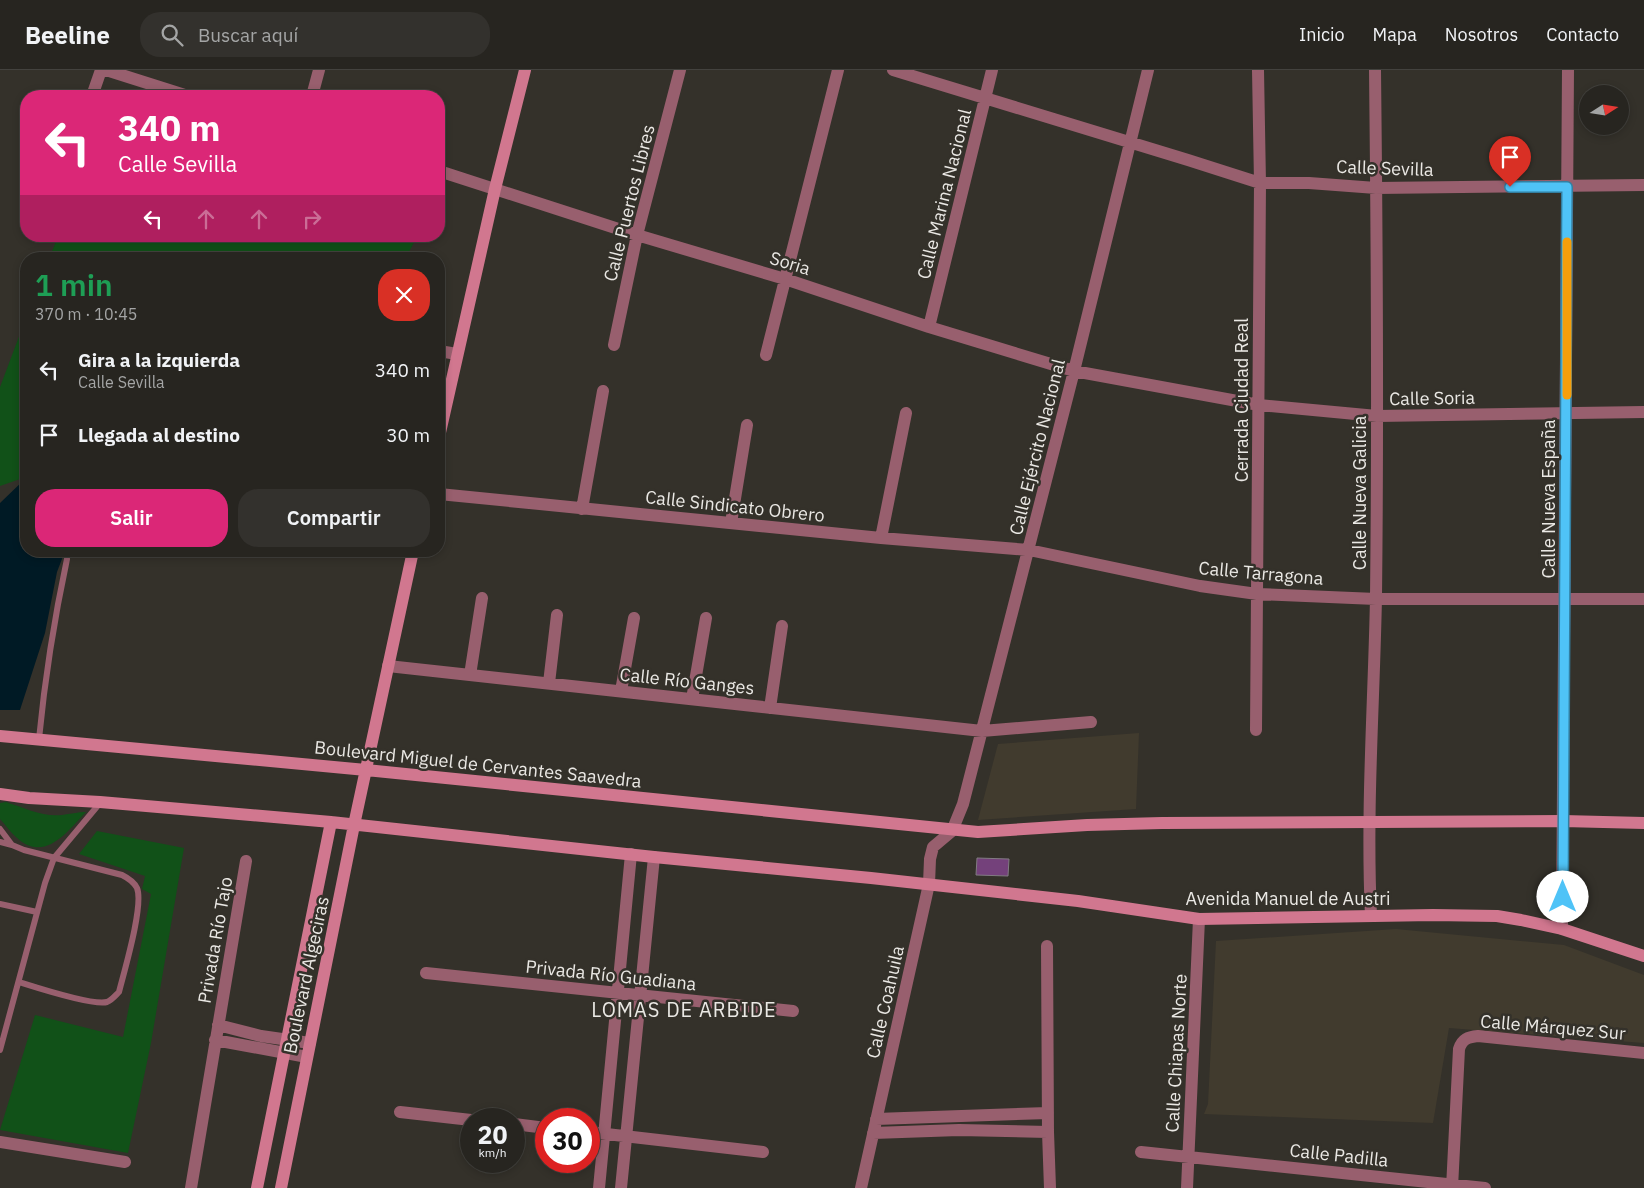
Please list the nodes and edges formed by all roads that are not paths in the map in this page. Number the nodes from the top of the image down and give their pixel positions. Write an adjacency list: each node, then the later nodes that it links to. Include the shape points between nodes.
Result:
1 (101, 70): 13 (street)
2 (106, 70): 14 (street)
3 (318, 70): 15 (street)
4 (525, 70): 23 (main road)
5 (680, 70): 24 (street, Calle Puertos Libres)
6 (838, 70): 25 (street)
7 (893, 70): 16 (street, Calle Sevilla)
8 (992, 70): 16 (street, Calle Marina Nacional)
9 (1148, 70): 17 (street, Calle Ejército Nacional)
10 (1258, 70): 19 (street, Cerrada Ciudad Real)
11 (1375, 70): 22 (street, Calle Nueva Galicia)
12 (1568, 70): 21 (street, Calle Nueva España)
13 (94, 90)
14 (169, 90)
15 (313, 90)
16 (986, 99): 17 (street, Calle Sevilla); 26 (street, Calle Marina Nacional)
17 (1131, 143): 19 (street, Calle Sevilla); 31 (street, Calle Ejército Nacional)
18 (445, 173): 23 (street, Soria)
19 (1260, 183): 22 (street, Calle Sevilla); 33 (street, Cerrada Ciudad Real)
20 (1644, 185): 21 (street, Calle Sevilla)
21 (1567, 187): 22 (street, Calle Sevilla); 37 (street, Calle Nueva España)
22 (1376, 188): 38 (street, Calle Nueva Galicia)
23 (495, 189): 24 (street, Soria); 29 (main road)
24 (638, 235): 25 (street, Soria); 27 (street, Calle Puertos Libres)
25 (785, 279): 26 (street, Soria); 30 (street)
26 (929, 327): 31 (street, Soria)
27 (614, 345)
28 (445, 352): 29 (street)
29 (457, 354): 34 (main road)
30 (766, 355)
31 (1074, 371): 33 (street, Calle Soria); 44 (street, Calle Ejército Nacional)
32 (603, 391): 41 (street)
33 (1259, 405): 38 (street, Calle Soria); 47 (street, Cerrada Ciudad Real)
34 (445, 409)
35 (1644, 412): 37 (street, Calle Soria)
36 (906, 413): 43 (street)
37 (1567, 414): 38 (street, Calle Soria); 50 (street, Calle Nueva España)
38 (1377, 416): 49 (street, Calle Nueva Galicia)
39 (747, 425): 42 (street)
40 (445, 495): 41 (street, Calle Sindicato Obrero)
41 (582, 509): 42 (street, Calle Sindicato Obrero)
42 (731, 523): 43 (street, Calle Sindicato Obrero)
43 (882, 538): 44 (street, Calle Sindicato Obrero)
44 (1029, 550): 47 (street, Calle Tarragona, via 1200,586); 64 (street, Calle Ejército Nacional)
45 (412, 557): 56 (main road, Boulevard Algeciras)
46 (67, 559): 66 (lane, via 49,653)
47 (1257, 594): 49 (street, Calle Tarragona); 63 (street, Cerrada Ciudad Real)
48 (482, 598): 57 (street)
49 (1376, 599): 50 (street, Calle Tarragona); 71 (street, Calle Nueva Galicia)
50 (1565, 599): 51 (street, Calle Tarragona); 70 (street, Calle Nueva España)
51 (1644, 599)
52 (557, 614): 58 (street)
53 (634, 618): 59 (street)
54 (706, 618): 60 (street)
55 (782, 626): 61 (street)
56 (388, 666): 57 (street, Calle Río Ganges); 67 (main road, Boulevard Algeciras)
57 (470, 675): 58 (street, Calle Río Ganges)
58 (549, 683): 59 (street, Calle Río Ganges)
59 (621, 691): 60 (street, Calle Río Ganges)
60 (692, 699): 61 (street, Calle Río Ganges)
61 (770, 708): 64 (street, Calle Río Ganges)
62 (1091, 722): 64 (street, Calle Río Ganges)
63 (1256, 730)
64 (982, 731): 76 (street, Calle Ejército Nacional, via 963,804)
65 (0, 736): 66 (main road, Boulevard Miguel de Cervantes Saavedra)
66 (39, 739): 67 (main road, Boulevard Miguel de Cervantes Saavedra)
67 (366, 770): 74 (main road, Boulevard Algeciras); 76 (main road, Boulevard Miguel de Cervantes Saavedra)
68 (0, 794): 69 (main road)
69 (100, 802): 72 (main road); 81 (lane)
70 (1563, 820): 71 (main road, Boulevard Miguel de Cervantes Saavedra); 73 (main road, Boulevard Miguel de Cervantes Saavedra); 88 (street, Calle Nueva España)
71 (1370, 821): 76 (main road, Boulevard Miguel de Cervantes Saavedra, via 1087,825 978,832); 86 (street, Calle Nueva Galicia)
72 (331, 822): 74 (main road); 99 (main road, Boulevard Algeciras)
73 (1644, 823)
74 (354, 826): 79 (main road); 98 (main road, Boulevard Algeciras)
75 (0, 829): 78 (lane)
76 (952, 830): 83 (street, Calle Coahuila, via 933,847)
77 (0, 842): 78 (lane)
78 (12, 845): 81 (lane)
79 (632, 854): 80 (main road); 93 (street)
80 (654, 857): 83 (main road); 94 (street)
81 (54, 858): 85 (lane); 92 (lane, via 122,875 134,883 138,906 119,992 107,1002 94,1002)
82 (246, 861): 96 (street, Privada Río Tajo)
83 (929, 884): 87 (main road, Avenida Manuel de Austri); 106 (street, Calle Coahuila)
84 (0, 904): 85 (lane)
85 (37, 912): 92 (lane)
86 (1371, 916): 87 (main road, Avenida Manuel de Austri); 88 (main road, Avenida Manuel de Austri, via 1497,916)
87 (1199, 919): 115 (street, Calle Chiapas Norte)
88 (1562, 929): 90 (main road, Avenida Manuel de Austri)
89 (1047, 946): 104 (street)
90 (1644, 956)
91 (426, 973): 93 (street, Privada Río Guadiana)
92 (19, 982): 100 (lane)
93 (618, 993): 94 (street, Privada Río Guadiana); 110 (street)
94 (640, 995): 95 (street, Privada Río Guadiana); 111 (street)
95 (793, 1011)
96 (218, 1025): 97 (street, Privada Río Tajo); 99 (street, Privada Río Tajo)
97 (216, 1040): 99 (street, Privada Río Tajo); 118 (street, Privada Río Tajo)
98 (310, 1043): 99 (street, Privada Río Tajo); 102 (main road, Boulevard Algeciras)
99 (286, 1047): 102 (street, Privada Río Tajo); 119 (main road, Boulevard Algeciras)
100 (0, 1050)
101 (1644, 1053): 117 (street, Calle Márquez Sur, via 1478,1036 1468,1038 1459,1049)
102 (307, 1057): 120 (main road, Boulevard Algeciras)
103 (400, 1112): 105 (street)
104 (1048, 1113): 106 (street); 107 (street)
105 (460, 1119)
106 (876, 1119): 109 (street, Calle Coahuila)
107 (1048, 1132): 109 (street, via 959,1130); 124 (street)
108 (600, 1133): 110 (street)
109 (873, 1133): 123 (street, Calle Coahuila)
110 (604, 1134): 111 (street); 121 (street)
111 (626, 1137): 113 (street); 122 (street)
112 (0, 1142): 116 (street)
113 (763, 1152)
114 (1141, 1152): 115 (street, Calle Padilla)
115 (1188, 1157): 117 (street, Calle Padilla); 125 (street, Calle Chiapas Norte)
116 (124, 1162)
117 (1452, 1186): 126 (street, Calle Padilla)
118 (191, 1188)
119 (257, 1188)
120 (281, 1188)
121 (599, 1188)
122 (621, 1188)
123 (861, 1188)
124 (1050, 1188)
125 (1187, 1188)
126 (1485, 1188)

